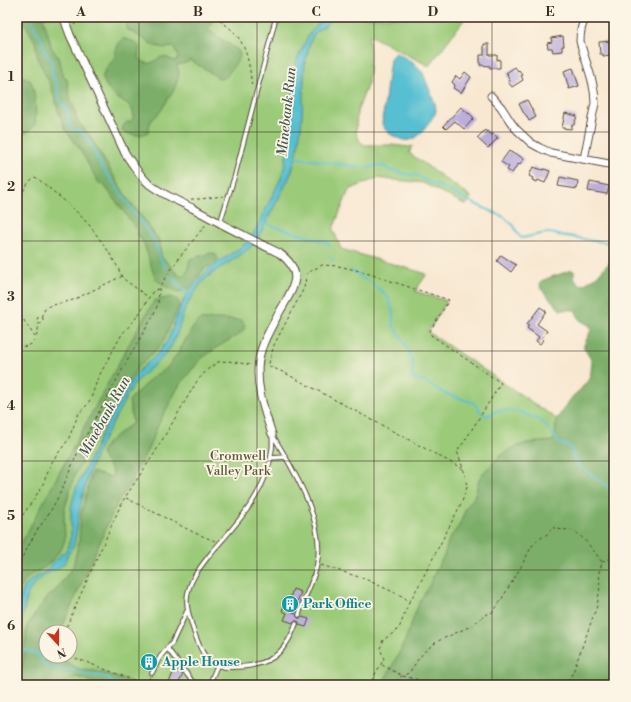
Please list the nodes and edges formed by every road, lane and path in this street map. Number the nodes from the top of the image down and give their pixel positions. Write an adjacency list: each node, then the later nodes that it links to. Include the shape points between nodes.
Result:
1 (64, 17): 15 (street, via 125,152 139,174 150,185)
2 (81, 17): 6 (path, via 74,25)
3 (215, 17): 7 (path, via 236,34 245,50)
4 (276, 17): 15 (lane)
5 (586, 17): 9 (street, via 581,27 580,41 595,94)
6 (75, 30)
7 (252, 91)
8 (492, 96): 9 (street, via 516,129 531,143 551,152)
9 (584, 159): 10 (street)
10 (614, 165)
11 (224, 196): 12 (path)
12 (189, 199)
13 (17, 201): 16 (path, via 29,182 34,177 37,178 90,226 107,249)
14 (208, 222): 17 (path, via 166,276)
15 (220, 223): 24 (street, via 280,253 289,261 294,273 294,287 262,347)
16 (122, 277): 18 (path); 20 (path, via 73,300 49,306)
17 (159, 289): 18 (path, via 153,291); 35 (path, via 158,304 153,316 73,463 53,507)
18 (149, 297): 30 (path, via 122,334 98,378 91,398 79,413 68,440 52,462 43,484)
19 (17, 310): 22 (path)
20 (41, 316): 21 (path, via 37,320); 21 (path, via 43,321)
21 (39, 323): 22 (path)
22 (36, 338): 23 (path, via 28,346)
23 (17, 345)
24 (258, 366): 25 (street, via 261,401); 29 (path, via 228,361 218,362 208,369 197,381)
25 (272, 434): 26 (lane); 27 (lane)
26 (285, 457): 27 (lane); 34 (lane, via 315,520 319,545)
27 (271, 458): 31 (lane, via 252,503)
28 (463, 468): 28 (path, via 457,451 501,383 431,335 430,331 449,300 338,266 322,265 307,273 304,288 274,345 269,366); 36 (path, via 467,487 462,502)
29 (126, 498): 31 (path); 39 (path)
30 (17, 526)
31 (220, 543): 37 (lane, via 193,578 187,599)
32 (614, 553): 33 (path)
33 (602, 562): 46 (path, via 581,536 572,530 552,527 550,533 532,546 493,612 471,626 438,641 426,650 409,673); 56 (path, via 597,606)
34 (317, 564): 36 (path, via 365,579 404,596); 38 (lane)
35 (17, 567)
36 (409, 602): 43 (path, via 400,626 383,640 380,648 384,659)
37 (188, 610): 41 (lane); 44 (lane, via 200,648)
38 (299, 615)
39 (68, 624)
40 (296, 624): 44 (lane, via 287,644 264,663 252,666)
41 (168, 648): 45 (lane); 51 (lane)
42 (78, 659): 47 (path)
43 (381, 665): 46 (path); 53 (path)
44 (217, 666): 52 (lane)
45 (152, 673): 47 (path)
46 (402, 676): 54 (path); 55 (path)
47 (148, 684): 50 (path)
48 (70, 685): 49 (path)
49 (94, 685)
50 (152, 685)
51 (196, 685)
52 (209, 685)
53 (370, 685)
54 (391, 685)
55 (443, 685)
56 (566, 685)

